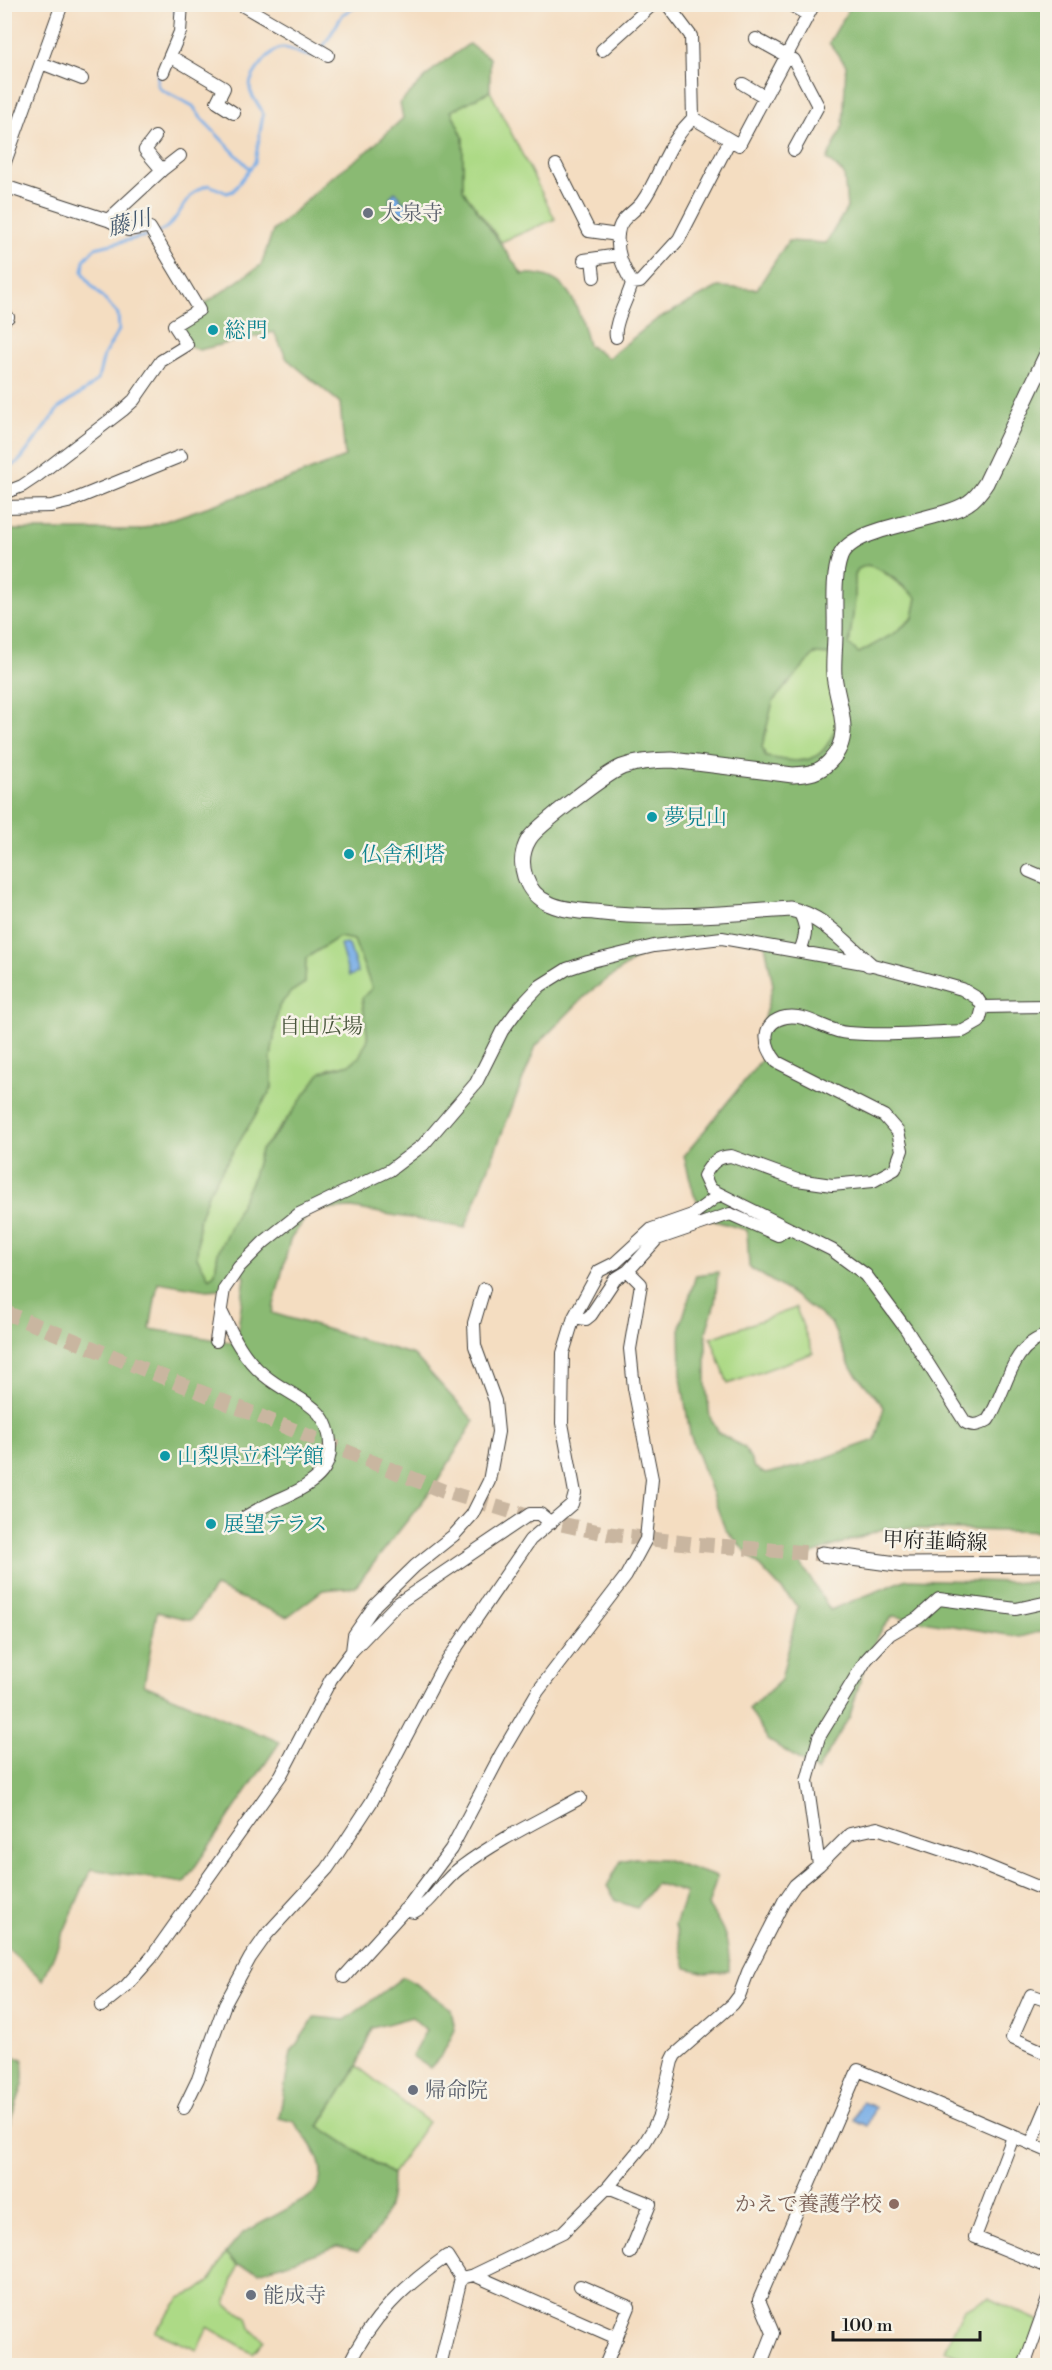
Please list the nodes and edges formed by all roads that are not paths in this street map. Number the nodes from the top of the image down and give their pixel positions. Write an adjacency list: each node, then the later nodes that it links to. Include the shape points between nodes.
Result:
1 (62, 4): 13 (street)
2 (182, 4): 12 (street, via 180,32)
3 (240, 4): 10 (street)
4 (653, 4): 9 (street)
5 (667, 4): 19 (street, via 692,36)
6 (789, 4): 7 (street)
7 (811, 10): 11 (street)
8 (756, 39): 11 (street)
9 (602, 50)
10 (326, 54)
11 (787, 55): 17 (street); 22 (street, via 794,60 818,106)
12 (170, 56): 14 (street); 18 (street, via 224,88 217,102)
13 (41, 63): 15 (street); 24 (street)
14 (163, 72)
15 (82, 79)
16 (743, 84): 17 (street)
17 (765, 97): 21 (street, via 739,146)
18 (234, 112)
19 (693, 118): 21 (street); 29 (street, via 677,137 650,192 620,223)
20 (154, 137): 26 (street, via 145,150)
21 (730, 140): 32 (street, via 679,239 640,282)
22 (794, 150)
23 (180, 156): 26 (street)
24 (4, 165)
25 (556, 165): 29 (street, via 589,231)
26 (162, 170): 28 (street)
27 (4, 186): 28 (street)
28 (108, 220): 36 (street, via 128,230 150,228 157,239 199,310 174,325 187,345 161,361 123,410 37,476)
29 (618, 235): 30 (street)
30 (619, 255): 31 (street, via 588,259); 32 (street)
31 (594, 277)
32 (632, 283): 33 (street, via 614,329)
33 (616, 338)
34 (1047, 352): 40 (main road, via 977,495 951,510 867,535 840,555 834,675 844,727 842,743 824,767 811,774 793,775 672,760 623,767 608,774 541,827 524,850 522,863 528,885 549,904 572,910 662,918)
35 (180, 456): 37 (street, via 68,502)
36 (4, 493)
37 (4, 507)
38 (1029, 871): 39 (street)
39 (1047, 879)
40 (799, 911): 41 (street, via 806,925); 42 (main road, via 820,919)
41 (800, 951): 42 (street); 49 (street, via 722,938 692,940 567,969 540,986 519,1008 502,1031 476,1083 423,1145 390,1170 299,1214 264,1242 224,1289)
42 (869, 964): 44 (street, via 962,989)
43 (1047, 1006): 44 (street)
44 (983, 1007): 45 (street, via 980,1023 963,1031 845,1033 807,1019 789,1016 776,1020 765,1043 777,1062 884,1116 898,1132 902,1150 895,1169 873,1182 832,1185 797,1180 731,1156 720,1157 704,1176 710,1189)
45 (720, 1194): 46 (street); 50 (street, via 692,1215 652,1229 615,1263 599,1271)
46 (788, 1228): 47 (street, via 778,1235 730,1214 657,1239); 51 (street, via 832,1250 866,1275 969,1424 975,1426 988,1420 1016,1358 1029,1344)
47 (628, 1271): 50 (street, via 615,1279 591,1315 586,1319); 62 (street, via 641,1284 630,1349 652,1479 646,1539 626,1576 538,1691 450,1849)
48 (484, 1289): 58 (street, via 474,1323 475,1347 495,1401 498,1432 489,1481 472,1515 375,1605 354,1635)
49 (221, 1311): 52 (street); 53 (street, via 236,1343 264,1376 319,1411 328,1425 330,1441 330,1457 312,1482)
50 (574, 1317): 54 (street, via 563,1353 562,1423 575,1493 572,1504)
51 (1047, 1335)
52 (216, 1341)
53 (237, 1522)
54 (551, 1523): 58 (street, via 540,1514 530,1514 397,1604); 68 (street, via 530,1540 441,1670 372,1802 327,1869 249,1958 225,2004)
55 (822, 1554): 56 (main road, 甲府韮崎線, via 904,1565)
56 (1047, 1564)
57 (1047, 1602): 60 (street, via 1016,1609 939,1599 918,1618 890,1634 866,1660 819,1737 811,1762 807,1780)
58 (352, 1651): 65 (street, via 331,1679 281,1775 151,1958)
59 (580, 1798): 62 (street, via 482,1852 439,1886 424,1906 414,1912)
60 (819, 1865): 61 (street, via 850,1834 877,1827); 72 (street, via 795,1885 784,1901 740,1996 675,2055 659,2116 644,2144)
61 (1047, 1891)
62 (404, 1910): 63 (street)
63 (344, 1977)
64 (1047, 2001): 66 (street, via 1031,1995 1012,2038)
65 (101, 2006)
66 (1047, 2054)
67 (1047, 2104): 70 (street)
68 (184, 2108)
69 (1013, 2136): 70 (street); 74 (street, via 975,2237); 82 (street, via 858,2070 759,2300 773,2333)
70 (1031, 2144): 71 (street)
71 (1047, 2151)
72 (608, 2187): 73 (street, via 650,2204); 75 (street, via 563,2232)
73 (630, 2253)
74 (1047, 2267)
75 (467, 2276): 78 (street); 79 (street, via 447,2256 423,2272 397,2294 365,2332); 80 (street)
76 (580, 2286): 78 (street, via 629,2307)
77 (1047, 2299): 83 (street)
78 (617, 2338): 81 (street)
79 (348, 2366)
80 (440, 2366)
81 (605, 2366)
82 (760, 2366)
83 (1024, 2366)

